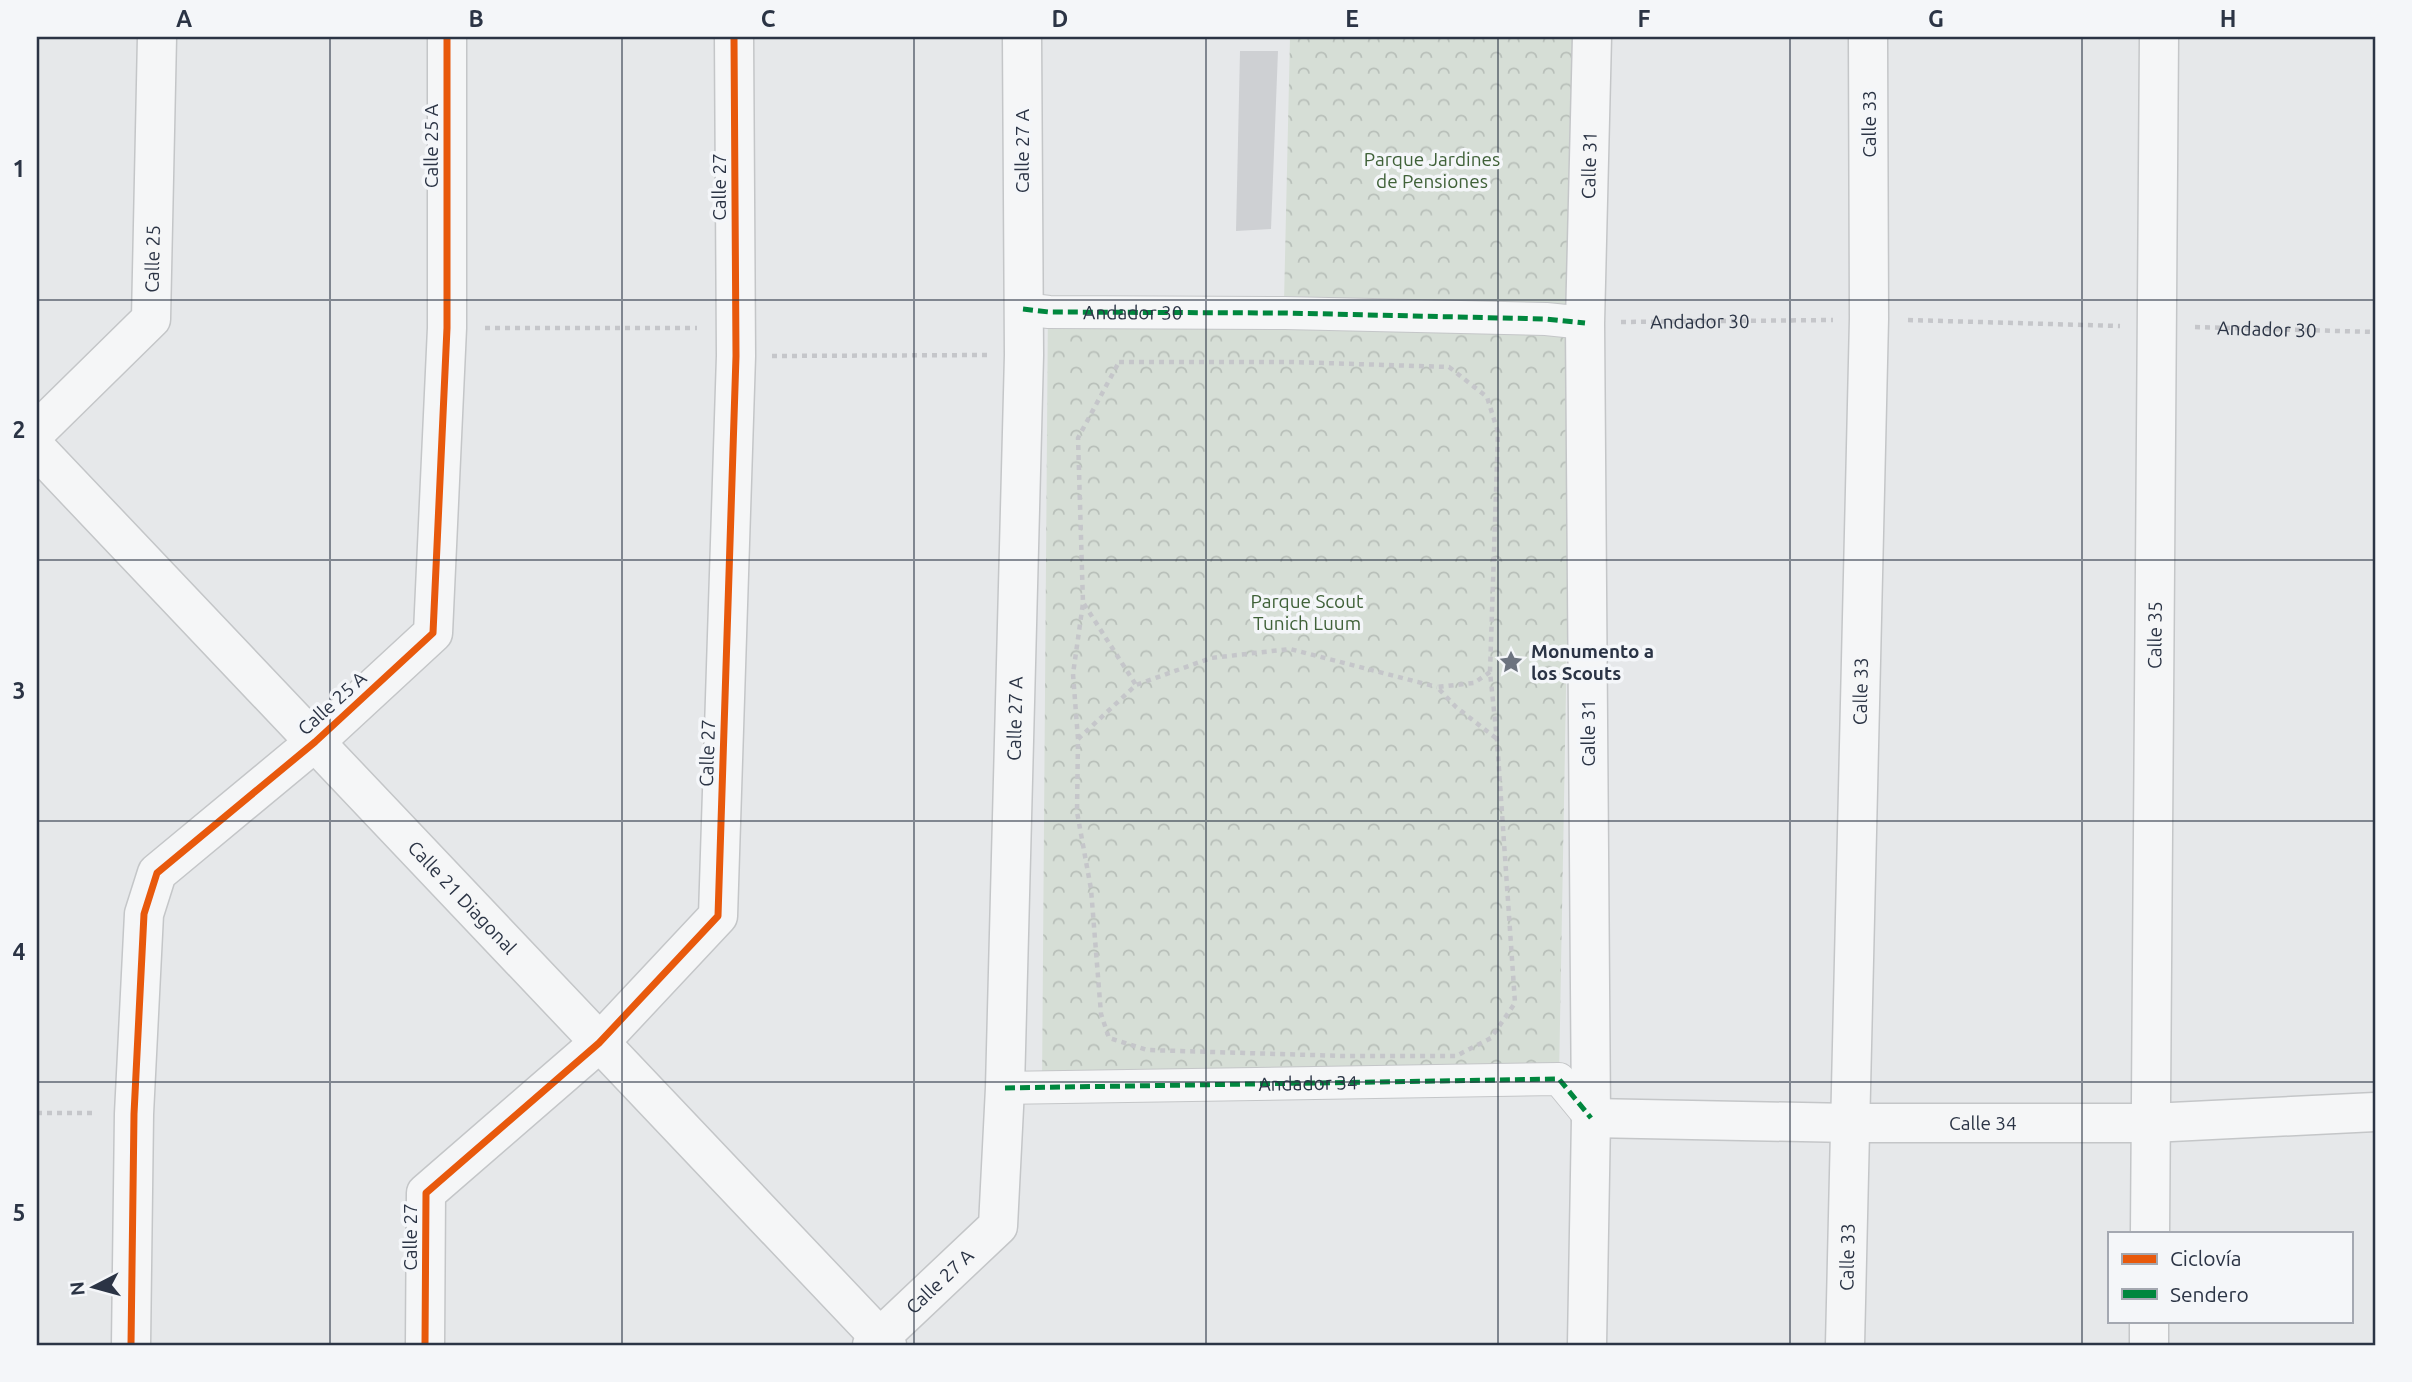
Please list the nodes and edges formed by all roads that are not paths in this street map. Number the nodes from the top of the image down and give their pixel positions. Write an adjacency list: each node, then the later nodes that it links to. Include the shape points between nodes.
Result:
1 (157, 37): 10 (street, Calle 25, via 151,319)
2 (447, 37): 12 (street, Calle 25 A, via 447,328 433,632)
3 (734, 37): 13 (street, Calle 27, via 736,342 718,916)
4 (1022, 37): 8 (street, Calle 27 A)
5 (1592, 37): 9 (street, Calle 31)
6 (1868, 37): 17 (street, Calle 33, via 1869,319)
7 (2159, 37): 18 (street, Calle 35)
8 (1023, 309): 9 (street, Andador 30); 14 (street, Calle 27 A)
9 (1586, 323): 16 (street, Calle 31)
10 (37, 431)
11 (37, 449): 12 (street, Calle 21 Diagonal)
12 (314, 742): 13 (street, Calle 21 Diagonal); 22 (street, Calle 25 A, via 157,873 144,914)
13 (599, 1043): 21 (street, Calle 21 Diagonal); 23 (street, Calle 27, via 426,1193)
14 (1005, 1088): 16 (street, Andador 34, via 1559,1079); 21 (street, Calle 27 A, via 998,1226)
15 (2375, 1112): 18 (street, Calle 34)
16 (1591, 1118): 17 (street, Calle 34); 24 (street, Calle 31)
17 (1850, 1123): 18 (street, Calle 34); 25 (street, Calle 33)
18 (2151, 1123): 19 (street, Calle 35)
19 (2150, 1232)
20 (2149, 1322): 26 (street)
21 (880, 1343)
22 (131, 1345)
23 (425, 1345)
24 (1587, 1345)
25 (1846, 1345)
26 (2149, 1345)

